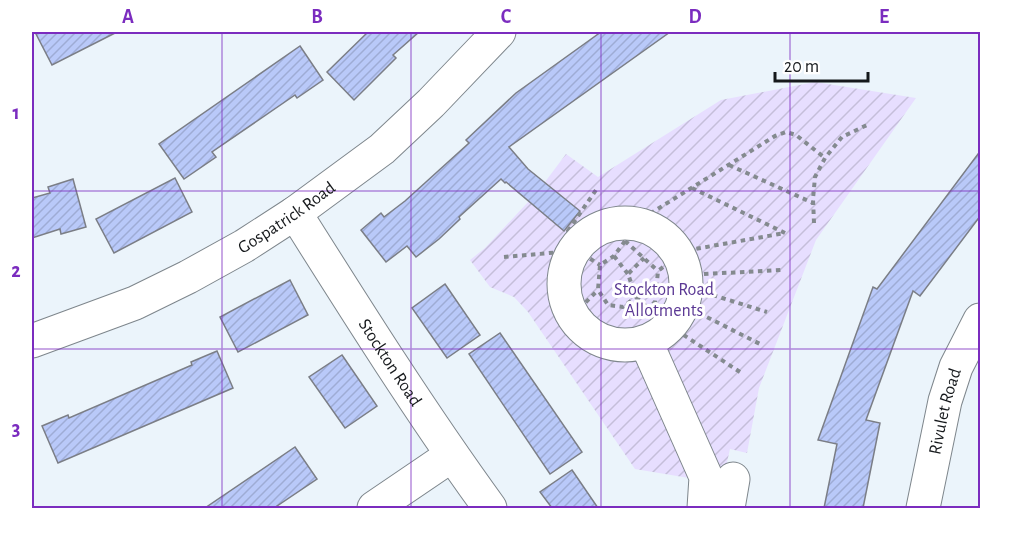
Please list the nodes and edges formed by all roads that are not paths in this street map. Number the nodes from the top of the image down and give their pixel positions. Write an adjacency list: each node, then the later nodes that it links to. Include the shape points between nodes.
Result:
1 (499, 32): 2 (street, Gospatrick Road, via 382,149)
2 (295, 213): 5 (street, Gospatrick Road, via 244,246 146,298); 6 (street, Stockton Road)
3 (670, 296): 3 (street, via 667,238 652,228 628,229 616,222 599,228 584,237 582,253 566,268 567,303 587,332 602,341 635,345); 9 (street, via 706,477)
4 (981, 320): 10 (street, Rivulet Road, via 956,367 945,401)
5 (32, 341)
6 (452, 455): 7 (street); 8 (street, Stockton Road)
7 (374, 508)
8 (490, 508)
9 (704, 508)
10 (923, 508)

